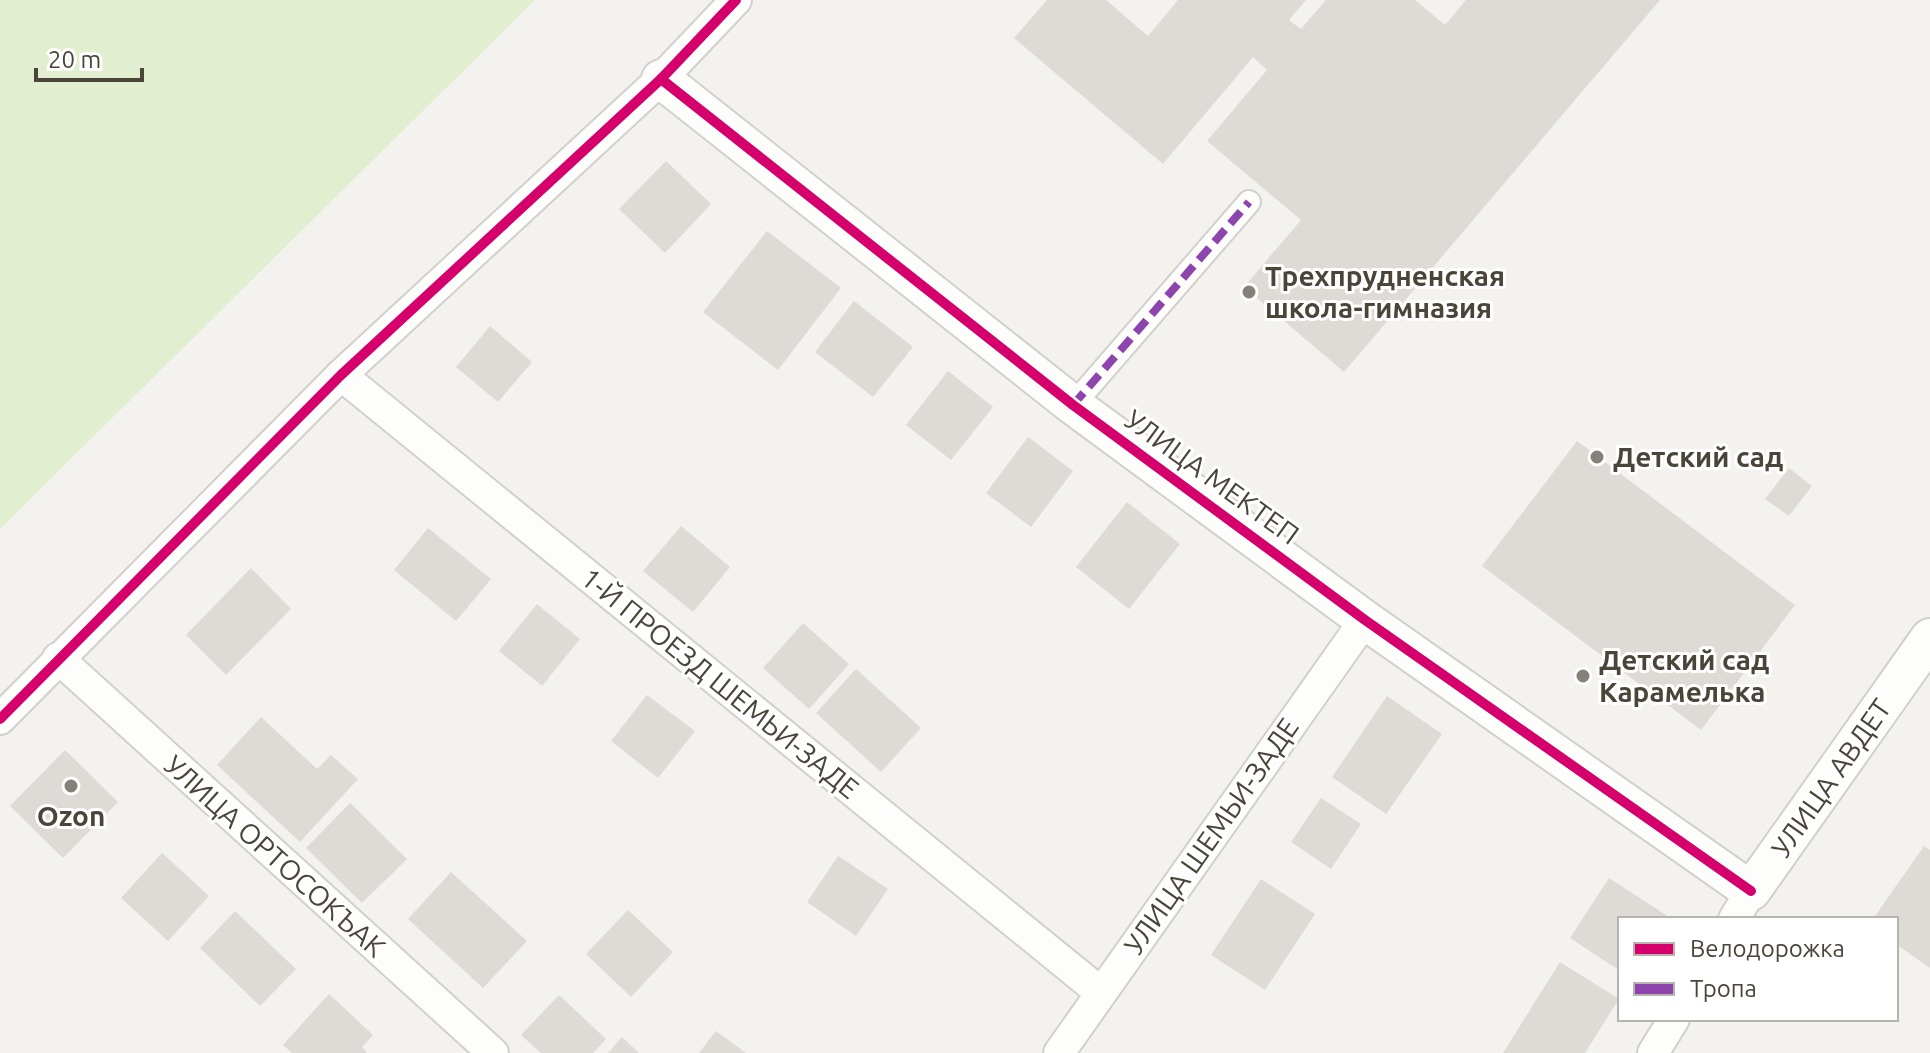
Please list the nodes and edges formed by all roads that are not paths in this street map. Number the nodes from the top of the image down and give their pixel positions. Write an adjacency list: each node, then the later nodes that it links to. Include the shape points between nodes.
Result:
1 (736, 0): 2 (street)
2 (661, 79): 4 (street); 5 (street, УЛИЦА МЕКТЕП)
3 (1249, 202): 5 (street)
4 (341, 375): 8 (street); 11 (street, 1-Й ПРОЕЗД ШЕМЬИ-ЗАДЕ)
5 (1073, 405): 6 (street, УЛИЦА МЕКТЕП)
6 (1365, 620): 10 (street, УЛИЦА МЕКТЕП); 11 (street, УЛИЦА ШЕМЬИ-ЗАДЕ)
7 (1930, 638): 10 (street, УЛИЦА АВДЕТ)
8 (58, 658): 9 (street); 13 (street, УЛИЦА ОРТОСОКЪАК)
9 (0, 719)
10 (1742, 905)
11 (1100, 992): 14 (street, УЛИЦА ШЕМЬИ-ЗАДЕ)
12 (1673, 1021): 15 (street)
13 (493, 1053)
14 (1059, 1053)
15 (1653, 1053)

